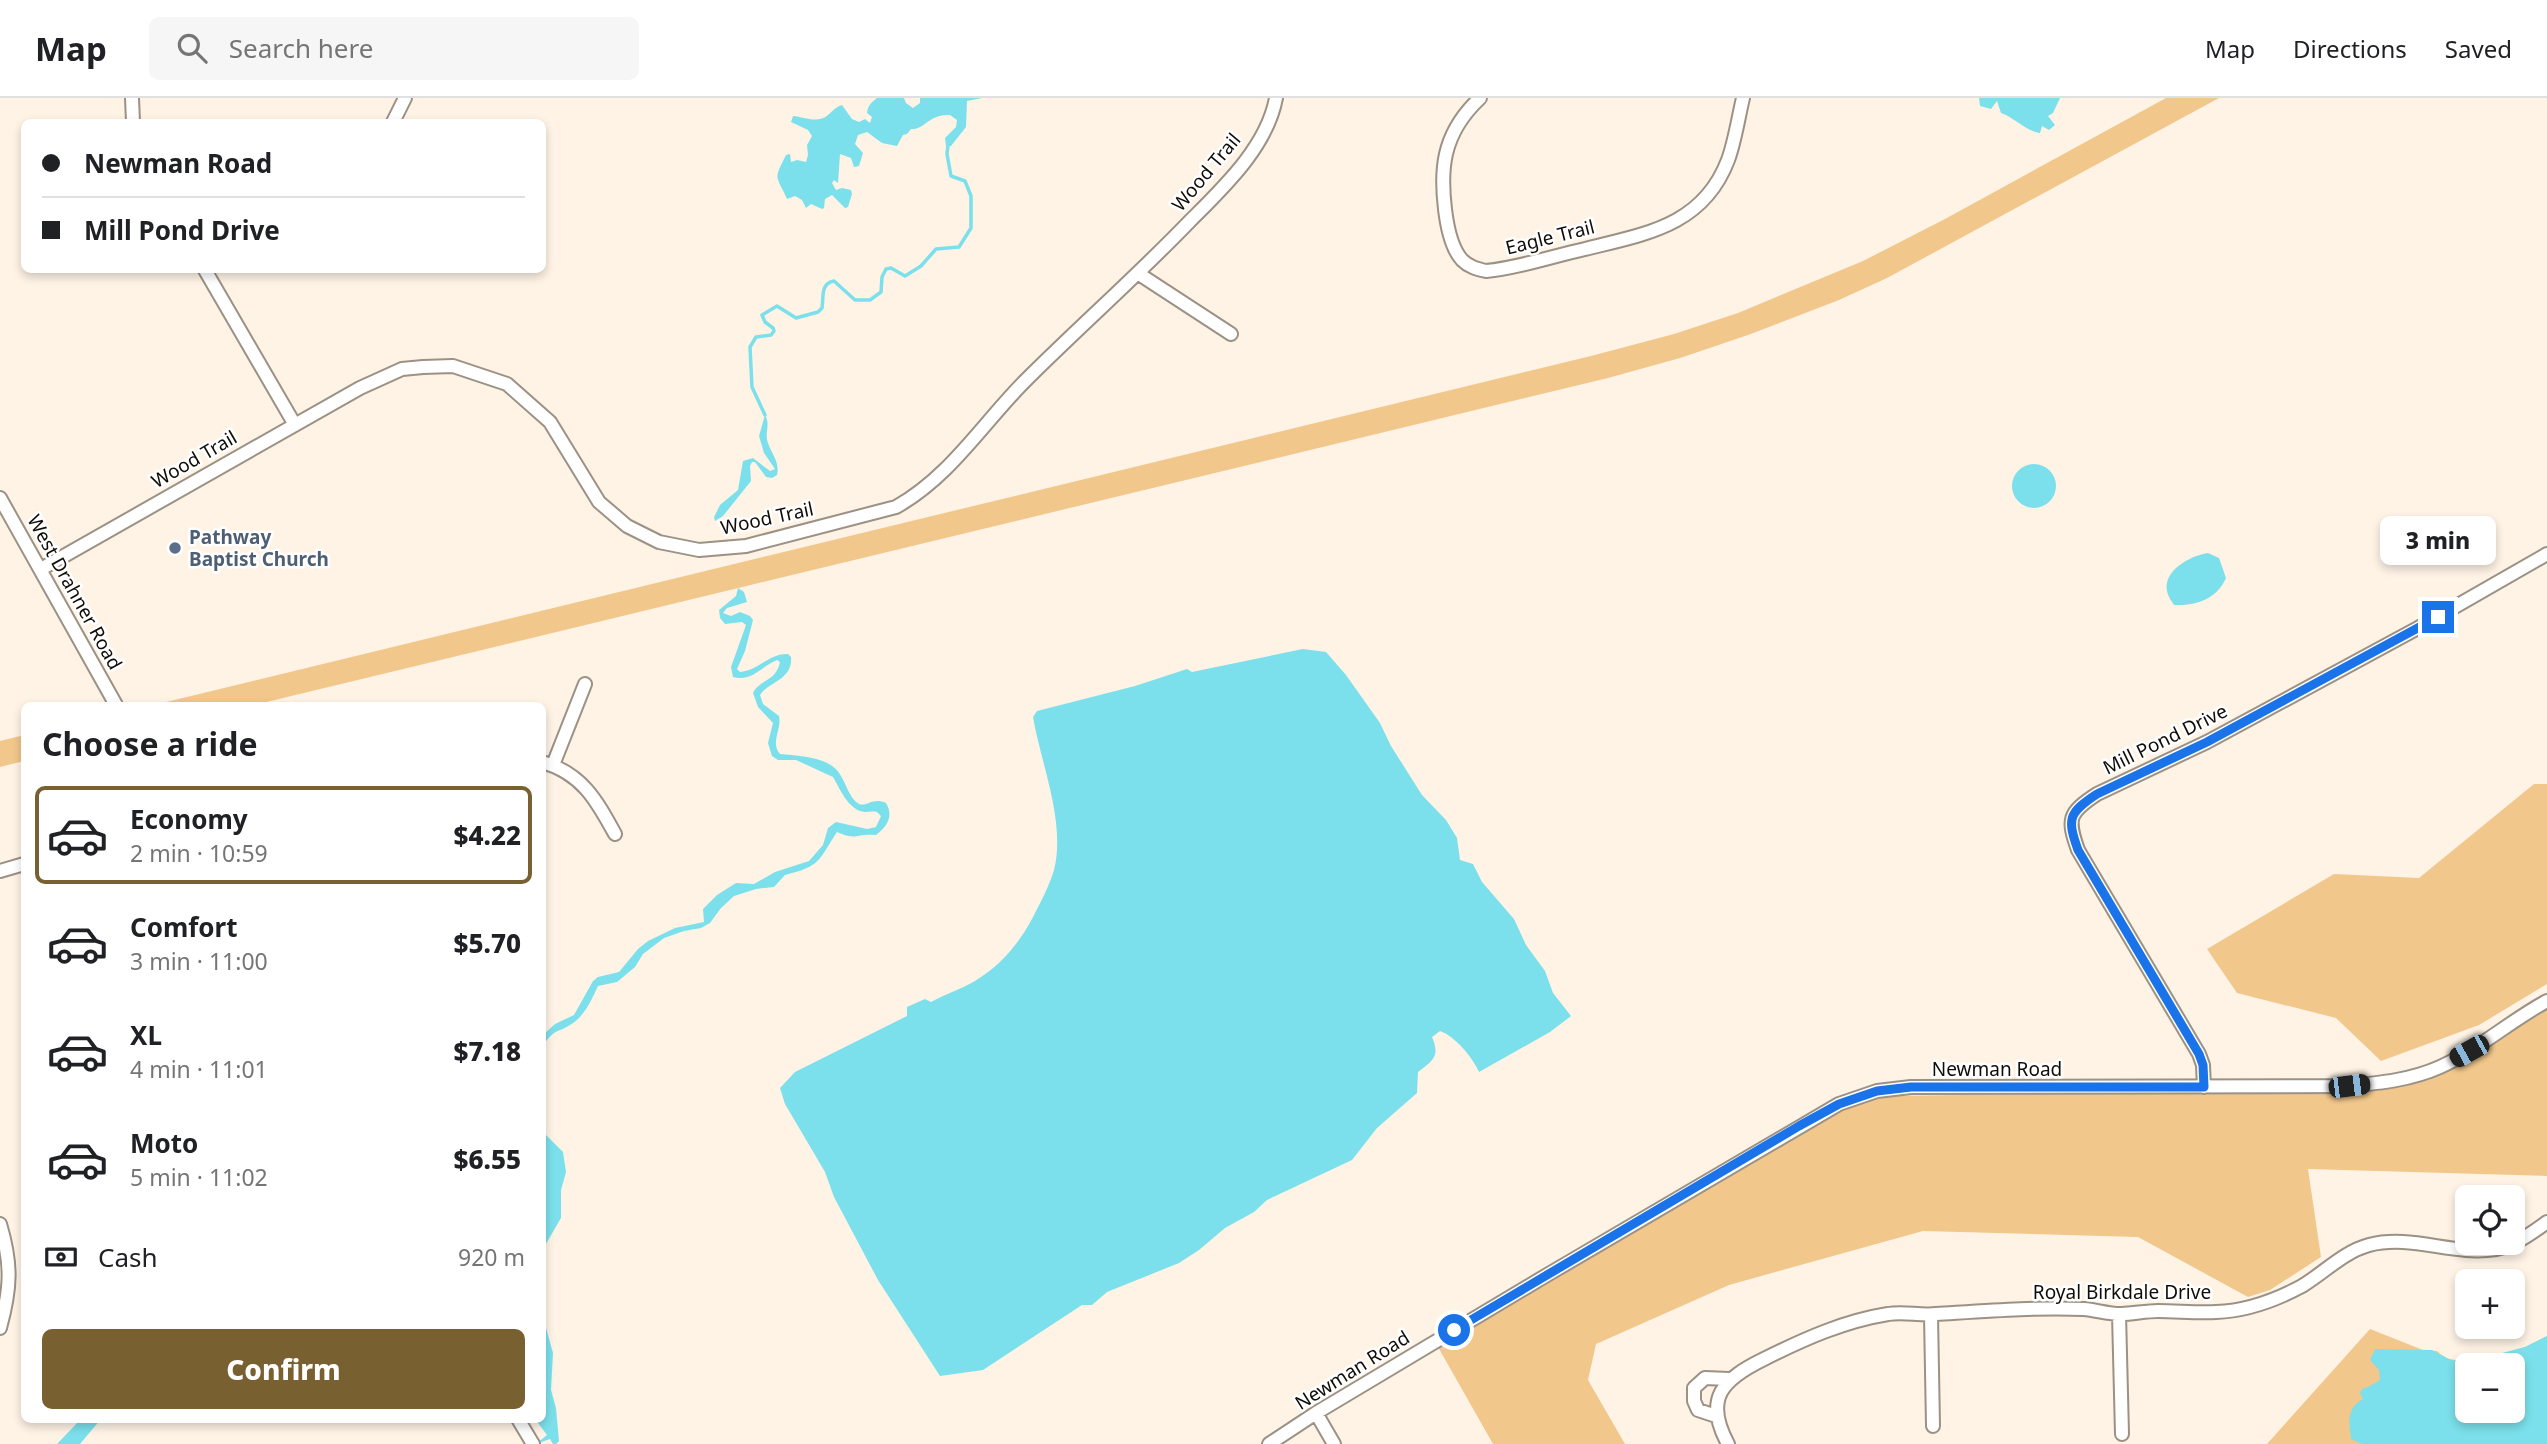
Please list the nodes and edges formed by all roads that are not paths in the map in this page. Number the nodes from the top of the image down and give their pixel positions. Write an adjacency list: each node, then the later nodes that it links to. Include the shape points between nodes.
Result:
1 (131, 98): 6 (street)
2 (405, 98): 7 (street)
3 (1276, 98): 9 (street, Wood Trail, via 1271,118 1241,165)
4 (1480, 98): 5 (street, Eagle Trail, via 1451,139 1442,192 1455,249 1467,265 1486,271 1653,232 1683,217 1720,177)
5 (1743, 98)
6 (133, 119)
7 (394, 119)
8 (207, 273): 11 (street)
9 (1139, 274): 10 (street); 11 (street, Wood Trail, via 1024,382 950,465 911,499 873,514 746,546 699,550 659,542 627,526 599,502 550,422 507,384 453,366 402,369)
10 (1231, 334)
11 (295, 425): 14 (street, Wood Trail)
12 (0, 498): 14 (street, West Drahner Road)
13 (2547, 554): 22 (street, Mill Pond Drive, via 2207,742 2097,794 2073,816 2070,827 2078,850 2199,1054)
14 (41, 569): 16 (street, West Drahner Road)
15 (585, 684): 17 (street)
16 (114, 702)
17 (548, 764): 18 (street, via 596,797)
18 (615, 834)
19 (21, 865): 20 (street)
20 (0, 871)
21 (2547, 1001): 22 (street, Newman Road, via 2469,1051 2417,1076 2349,1086)
22 (2204, 1087): 29 (street, Newman Road, via 1911,1087 1877,1091 1839,1104)
23 (2547, 1223): 25 (street, Royal Birkdale Drive, via 2497,1249 2459,1250 2402,1241 2366,1246 2302,1286 2237,1310)
24 (0, 1224): 27 (street, via 9,1258 9,1296)
25 (2119, 1314): 26 (street, Royal Birkdale Drive, via 2086,1309); 33 (street)
26 (1931, 1315): 28 (street, Royal Birkdale Drive, via 1890,1314 1838,1326); 32 (street)
27 (0, 1328)
28 (1729, 1379): 30 (street); 30 (street, Royal Birkdale Drive, via 1705,1378 1694,1388 1698,1410)
29 (1316, 1413): 35 (street, Newman Road); 36 (street)
30 (1716, 1416): 37 (street, Royal Birkdale Drive)
31 (521, 1423): 34 (street)
32 (1933, 1426)
33 (2122, 1434)
34 (533, 1444)
35 (1269, 1444)
36 (1334, 1444)
37 (1728, 1444)

